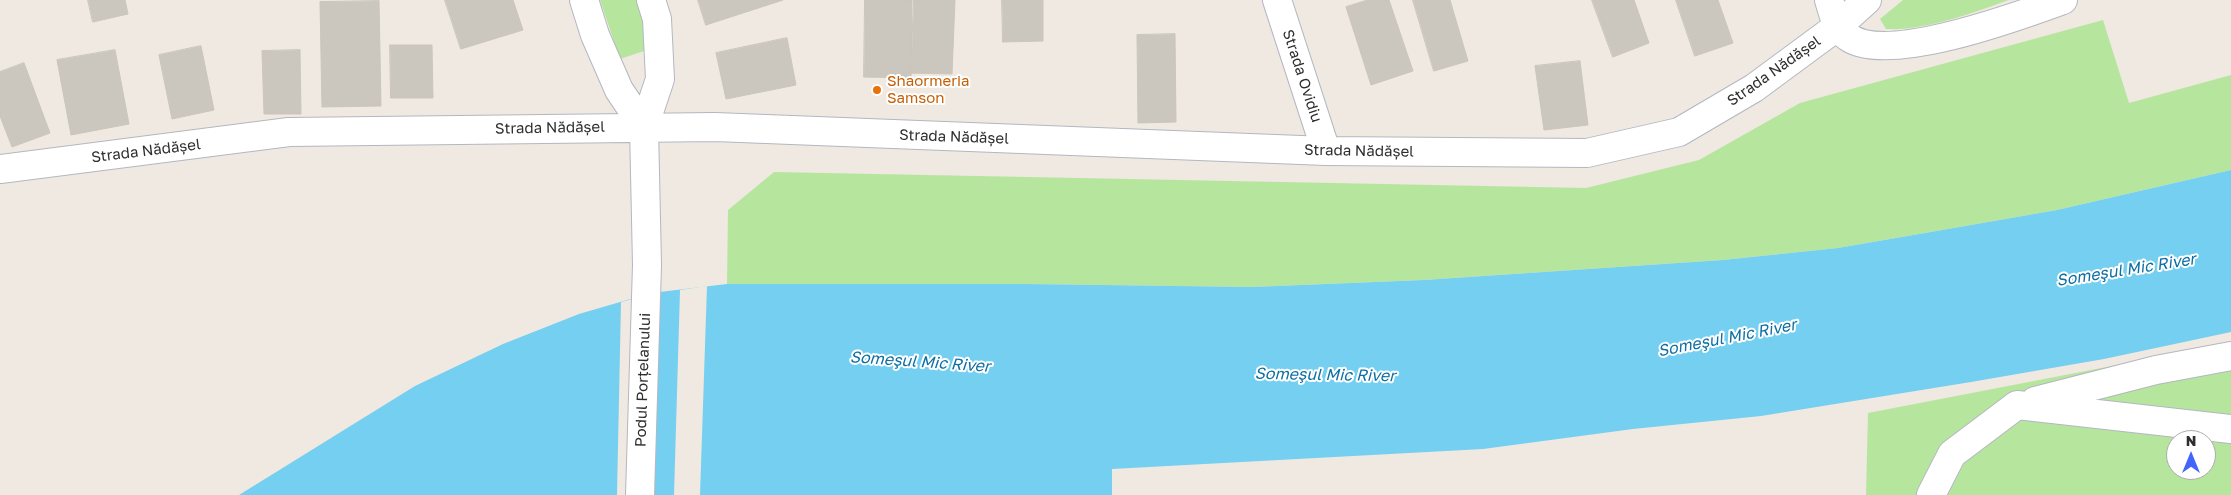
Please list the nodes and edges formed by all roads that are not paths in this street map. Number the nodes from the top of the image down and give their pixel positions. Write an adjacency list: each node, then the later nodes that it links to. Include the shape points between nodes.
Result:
1 (584, 0): 8 (street, via 595,35 620,90)
2 (651, 0): 8 (street, via 657,19 660,78)
3 (1277, 0): 9 (street, Strada Ovidiu)
4 (1829, 0): 7 (street)
5 (1866, 0): 7 (street, Strada Nădășel)
6 (2063, 0): 7 (street, via 1927,41 1889,46 1864,44 1848,37)
7 (1838, 26): 9 (street, Strada Nădășel, via 1754,88 1679,132 1586,153)
8 (644, 127): 9 (street, Strada Nădășel, via 715,127); 10 (street, Strada Nădășel, via 289,132); 14 (street, Podul Porțelanului, via 647,265)
9 (1326, 152)
10 (0, 170)
11 (2231, 356): 12 (street, via 2156,370)
12 (2017, 405): 13 (street); 15 (street, via 1952,454)
13 (2231, 429)
14 (640, 495)
15 (1932, 495)

